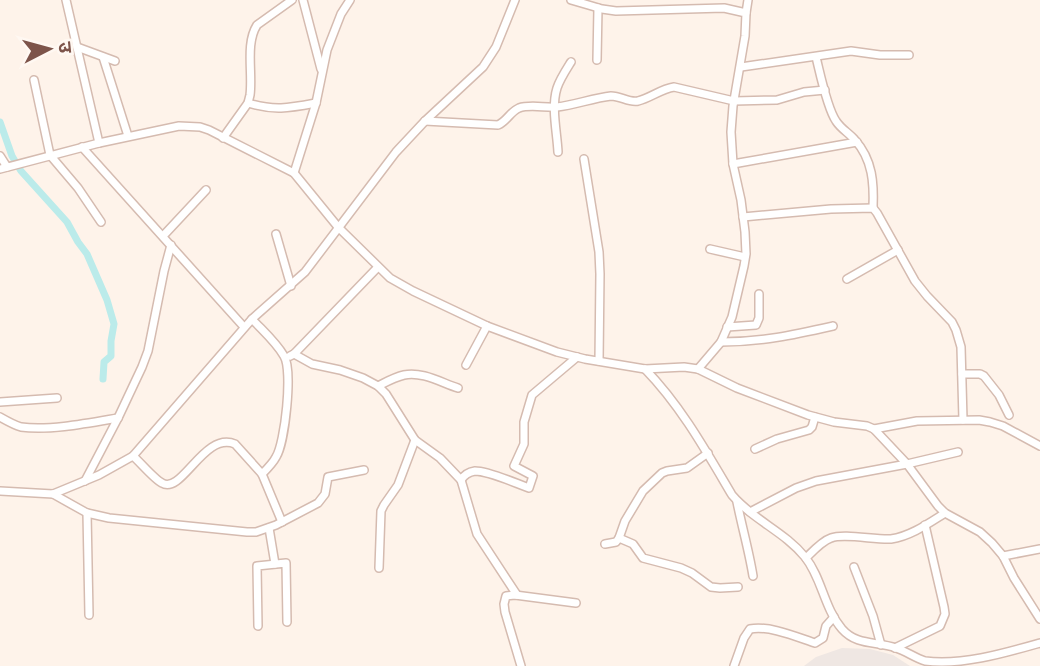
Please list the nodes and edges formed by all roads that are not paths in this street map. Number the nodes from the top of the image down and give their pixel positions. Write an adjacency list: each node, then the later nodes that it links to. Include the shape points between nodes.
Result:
1 (66, 0): 11 (street)
2 (292, 0): 23 (street, via 254,28)
3 (303, 0): 19 (street)
4 (350, 0): 19 (street, via 333,32)
5 (515, 0): 26 (street, via 483,67)
6 (571, 0): 9 (street)
7 (748, 0): 10 (street)
8 (724, 4): 9 (street, via 631,11); 10 (street)
9 (598, 8): 15 (street)
10 (746, 13): 18 (street)
11 (77, 47): 13 (street); 30 (street)
12 (909, 55): 14 (street, via 851,51)
13 (103, 57): 16 (street); 27 (street)
14 (816, 57): 18 (street); 21 (street)
15 (597, 60)
16 (115, 61)
17 (571, 62): 25 (street, via 556,89)
18 (741, 67): 22 (street)
19 (322, 73): 24 (street)
20 (34, 80): 33 (street)
21 (825, 90): 22 (street, via 777,100); 29 (street, via 834,119)
22 (734, 101): 25 (street, via 674,87 640,100 609,96); 36 (street)
23 (248, 103): 24 (street, via 282,109); 28 (street)
24 (316, 103): 38 (street)
25 (555, 107): 26 (street, via 518,108 498,125); 32 (street)
26 (425, 121): 43 (street)
27 (128, 136): 28 (street, via 188,125); 30 (street)
28 (223, 138): 38 (street)
29 (857, 142): 36 (street); 40 (street, via 872,173)
30 (99, 143): 31 (street)
31 (82, 147): 33 (street); 45 (street)
32 (558, 152)
33 (50, 155): 37 (street); 42 (street)
34 (0, 156): 37 (street)
35 (584, 159): 63 (street, via 599,252)
36 (733, 164): 41 (street)
37 (3, 168)
38 (294, 173): 43 (street)
39 (206, 190): 45 (street)
40 (873, 208): 41 (street); 48 (street)
41 (743, 217): 49 (street)
42 (101, 222)
43 (338, 227): 50 (street); 52 (street)
44 (276, 234): 52 (street)
45 (163, 236): 46 (street)
46 (171, 245): 57 (street); 75 (street, via 148,351)
47 (710, 248): 49 (street)
48 (898, 250): 51 (street); 67 (street, via 921,289 952,321 960,338)
49 (745, 257): 58 (street)
50 (378, 267): 55 (street, via 413,291); 60 (street)
51 (847, 279)
52 (291, 286): 54 (street)
53 (759, 294): 58 (street, via 756,325)
54 (251, 318): 57 (street); 61 (street)
55 (487, 326): 62 (street); 64 (street)
56 (833, 326): 59 (street, via 766,340)
57 (244, 327): 83 (street)
58 (727, 327): 59 (street)
59 (721, 342): 66 (street)
60 (294, 354): 61 (street); 68 (street)
61 (286, 357): 86 (street, via 288,396 280,448)
62 (577, 357): 63 (street); 87 (street, via 533,395 524,422 524,444 514,466 533,477 528,488 474,471)
63 (599, 361): 65 (street)
64 (466, 365)
65 (645, 369): 66 (street); 82 (street)
66 (698, 369): 74 (street)
67 (962, 374): 72 (street, via 984,376); 76 (street)
68 (378, 386): 69 (street, via 411,374); 78 (street)
69 (458, 388)
70 (57, 398): 71 (street)
71 (0, 402)
72 (1009, 415)
73 (0, 417): 75 (street, via 19,426 45,427)
74 (815, 417): 77 (street); 80 (street, via 809,430)
75 (118, 418): 88 (street)
76 (962, 420): 77 (street, via 917,421); 79 (street, via 1003,426)
77 (874, 429): 84 (street)
78 (415, 440): 87 (street); 105 (street, via 398,485 381,511)
79 (1040, 446)
80 (755, 449)
81 (958, 452): 84 (street)
82 (708, 453): 91 (street); 98 (street, via 687,468 662,473 643,491)
83 (134, 456): 86 (street, via 162,483 172,485 207,451 230,441); 88 (street)
84 (907, 464): 92 (street, via 816,481); 94 (street)
85 (364, 470): 95 (street, via 328,477 318,503)
86 (262, 474): 95 (street)
87 (461, 480): 108 (street, via 477,534)
88 (84, 482): 90 (street)
89 (0, 491): 90 (street)
90 (53, 494): 93 (street)
91 (737, 501): 92 (street); 106 (street)
92 (750, 512): 102 (street)
93 (87, 513): 97 (street, via 212,530); 110 (street)
94 (945, 513): 96 (street); 101 (street, via 980,532)
95 (282, 522): 97 (street)
96 (925, 526): 102 (street, via 890,539 831,538); 117 (street, via 944,607 943,621)
97 (268, 528): 103 (street)
98 (619, 538): 99 (street); 107 (street, via 633,544 643,558 681,568 711,587)
99 (605, 544)
100 (1040, 549): 101 (street)
101 (1003, 556): 112 (street)
102 (806, 558): 111 (street)
103 (275, 565): 113 (street, via 286,563); 114 (street, via 257,566)
104 (854, 567): 116 (street)
105 (379, 568)
106 (753, 576)
107 (738, 587)
108 (517, 595): 109 (street); 118 (street, via 506,596 504,604)
109 (576, 603)
110 (89, 615)
111 (834, 617): 116 (street, via 851,637); 119 (street, via 822,640 815,643 750,629)
112 (1040, 619)
113 (287, 622)
114 (258, 626)
115 (1040, 643): 117 (street, via 957,665 926,662)
116 (881, 645): 117 (street)
117 (895, 648)
118 (521, 666)
119 (734, 666)

